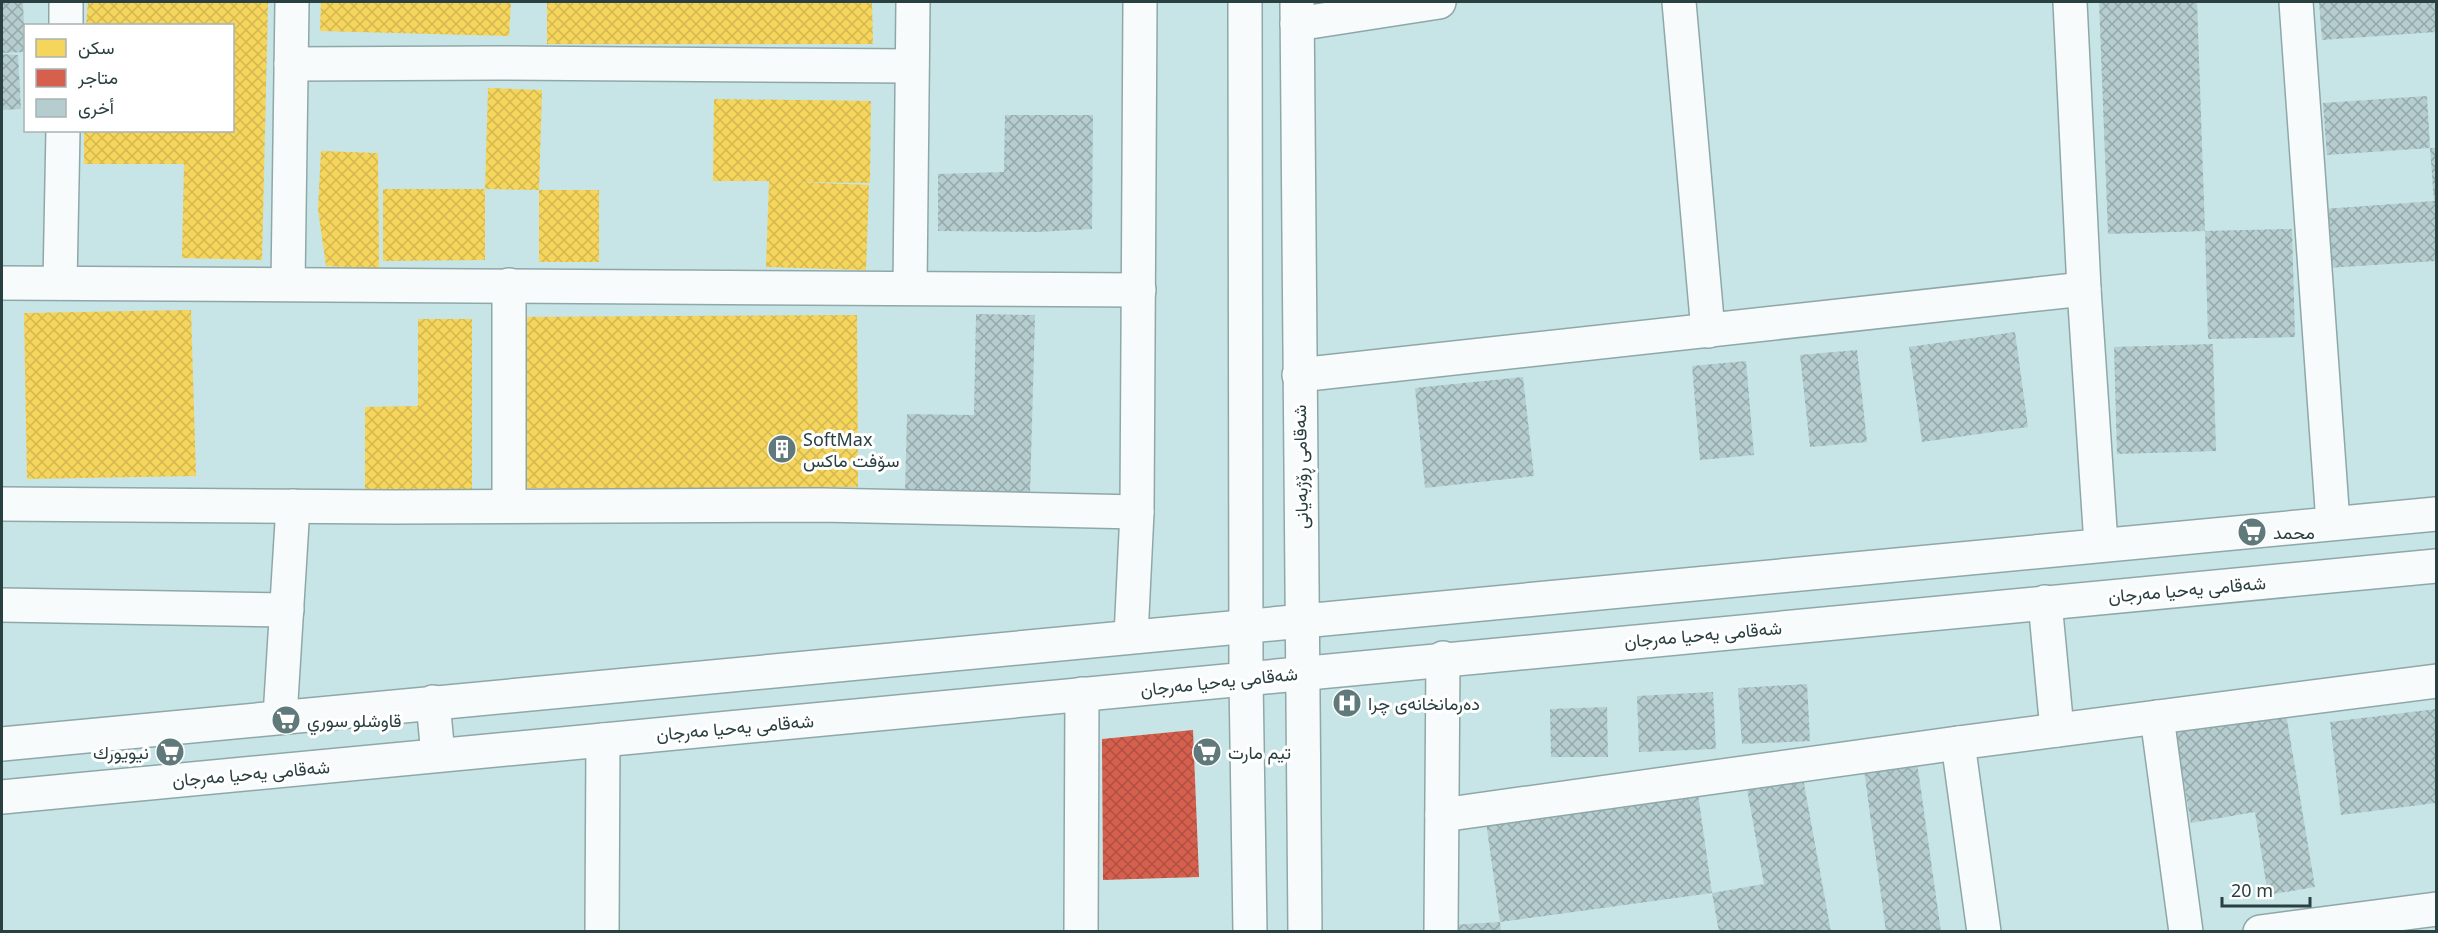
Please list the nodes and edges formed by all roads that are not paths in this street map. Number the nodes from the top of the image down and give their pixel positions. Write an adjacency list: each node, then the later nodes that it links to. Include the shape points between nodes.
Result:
1 (66, 2): 11 (street)
2 (292, 2): 12 (street)
3 (913, 2): 13 (street)
4 (1140, 2): 20 (street)
5 (1245, 2): 38 (street)
6 (1439, 2): 10 (street)
7 (1679, 2): 22 (street)
8 (2070, 2): 21 (street)
9 (2296, 2): 29 (street)
10 (1297, 13): 23 (street, شەقامی ڕۆژبەیانی)
11 (66, 24)
12 (291, 64): 13 (street); 17 (street)
13 (912, 66): 19 (street)
14 (63, 132): 16 (street)
15 (2, 283): 16 (street)
16 (60, 283): 17 (street)
17 (288, 284): 18 (street)
18 (509, 285): 19 (street); 26 (street)
19 (910, 288): 20 (street)
20 (1139, 290): 27 (street)
21 (2084, 290): 22 (street); 31 (street)
22 (1708, 331): 23 (street)
23 (1299, 375): 37 (street, شەقامی ڕۆژبەیانی)
24 (2, 504): 25 (street)
25 (293, 506): 26 (street); 36 (street)
26 (509, 506): 27 (street, via 822,505)
27 (1137, 512): 39 (street)
28 (2436, 514): 29 (street)
29 (2333, 523): 30 (street)
30 (2240, 532): 31 (street); 33 (street)
31 (2101, 544): 37 (street)
32 (2436, 566): 33 (street, شەقامی یەحیا مەرجان)
33 (2242, 584): 34 (street, شەقامی یەحیا مەرجان)
34 (2045, 602): 40 (street, شەقامی یەحیا مەرجان); 48 (street)
35 (2, 605): 36 (street)
36 (287, 610): 46 (street)
37 (1302, 620): 38 (street); 41 (street, شەقامی ڕۆژبەیانی)
38 (1246, 625): 39 (street); 42 (street)
39 (1131, 636): 45 (street)
40 (1443, 658): 41 (street, شەقامی یەحیا مەرجان); 54 (street)
41 (1302, 673): 42 (street, شەقامی یەحیا مەرجان); 60 (street, شەقامی ڕۆژبەیانی)
42 (1246, 679): 44 (street, شەقامی یەحیا مەرجان); 59 (street)
43 (2436, 681): 47 (street)
44 (1082, 694): 49 (street, شەقامی یەحیا مەرجان); 58 (street)
45 (433, 702): 46 (street); 52 (street)
46 (280, 717): 51 (street)
47 (2157, 717): 48 (street); 63 (street)
48 (2057, 730): 50 (street)
49 (603, 740): 52 (street, شەقامی یەحیا مەرجان); 57 (street)
50 (1958, 743): 54 (street); 62 (street)
51 (2, 744)
52 (438, 755): 53 (street, شەقامی یەحیا مەرجان)
53 (2, 797)
54 (1442, 815): 61 (street)
55 (2436, 909): 56 (street)
56 (2324, 927): 64 (street)
57 (602, 932)
58 (1082, 932)
59 (1250, 932)
60 (1305, 932)
61 (1441, 932)
62 (1984, 932)
63 (2186, 932)
64 (2260, 932)

